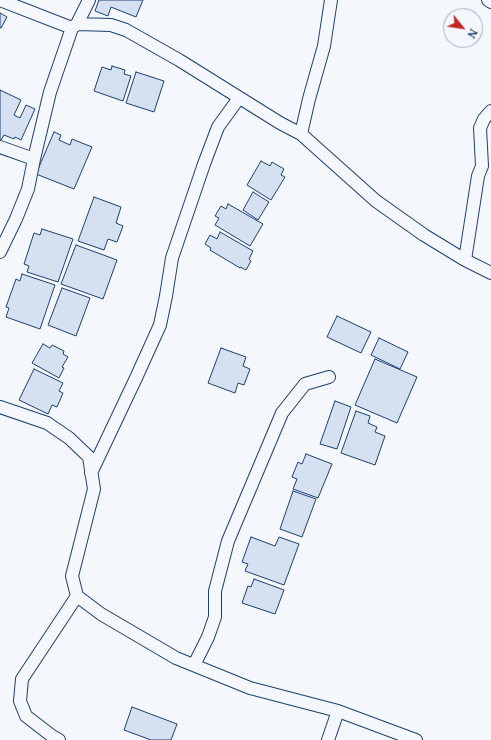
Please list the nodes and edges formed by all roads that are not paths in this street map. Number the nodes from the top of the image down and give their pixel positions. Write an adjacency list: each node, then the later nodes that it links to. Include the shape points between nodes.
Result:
1 (0, 0): 6 (street)
2 (89, 0): 6 (street)
3 (331, 0): 9 (street, via 324,46)
4 (488, 0): 5 (street)
5 (491, 2)
6 (74, 26): 7 (street, via 111,25 126,30); 11 (street, via 50,92)
7 (239, 98): 9 (street); 17 (street, via 218,127 204,164 172,258 160,324)
8 (491, 111): 13 (street, via 480,128 482,166 478,176)
9 (301, 134): 13 (street, via 376,201)
10 (0, 147): 11 (street)
11 (34, 159): 12 (street, via 28,189)
12 (0, 252)
13 (465, 260): 14 (street)
14 (491, 273)
15 (329, 377): 19 (street, via 305,384 282,413 228,541 215,591 215,617)
16 (0, 407): 17 (street, via 46,423 69,438 89,457)
17 (91, 473): 18 (street, via 94,489 72,576)
18 (77, 596): 19 (street, via 101,614); 21 (street, via 22,679 20,702 26,716)
19 (194, 666): 20 (street, via 250,688)
20 (338, 712): 22 (street); 23 (street)
21 (59, 740)
22 (328, 740)
23 (416, 740)

